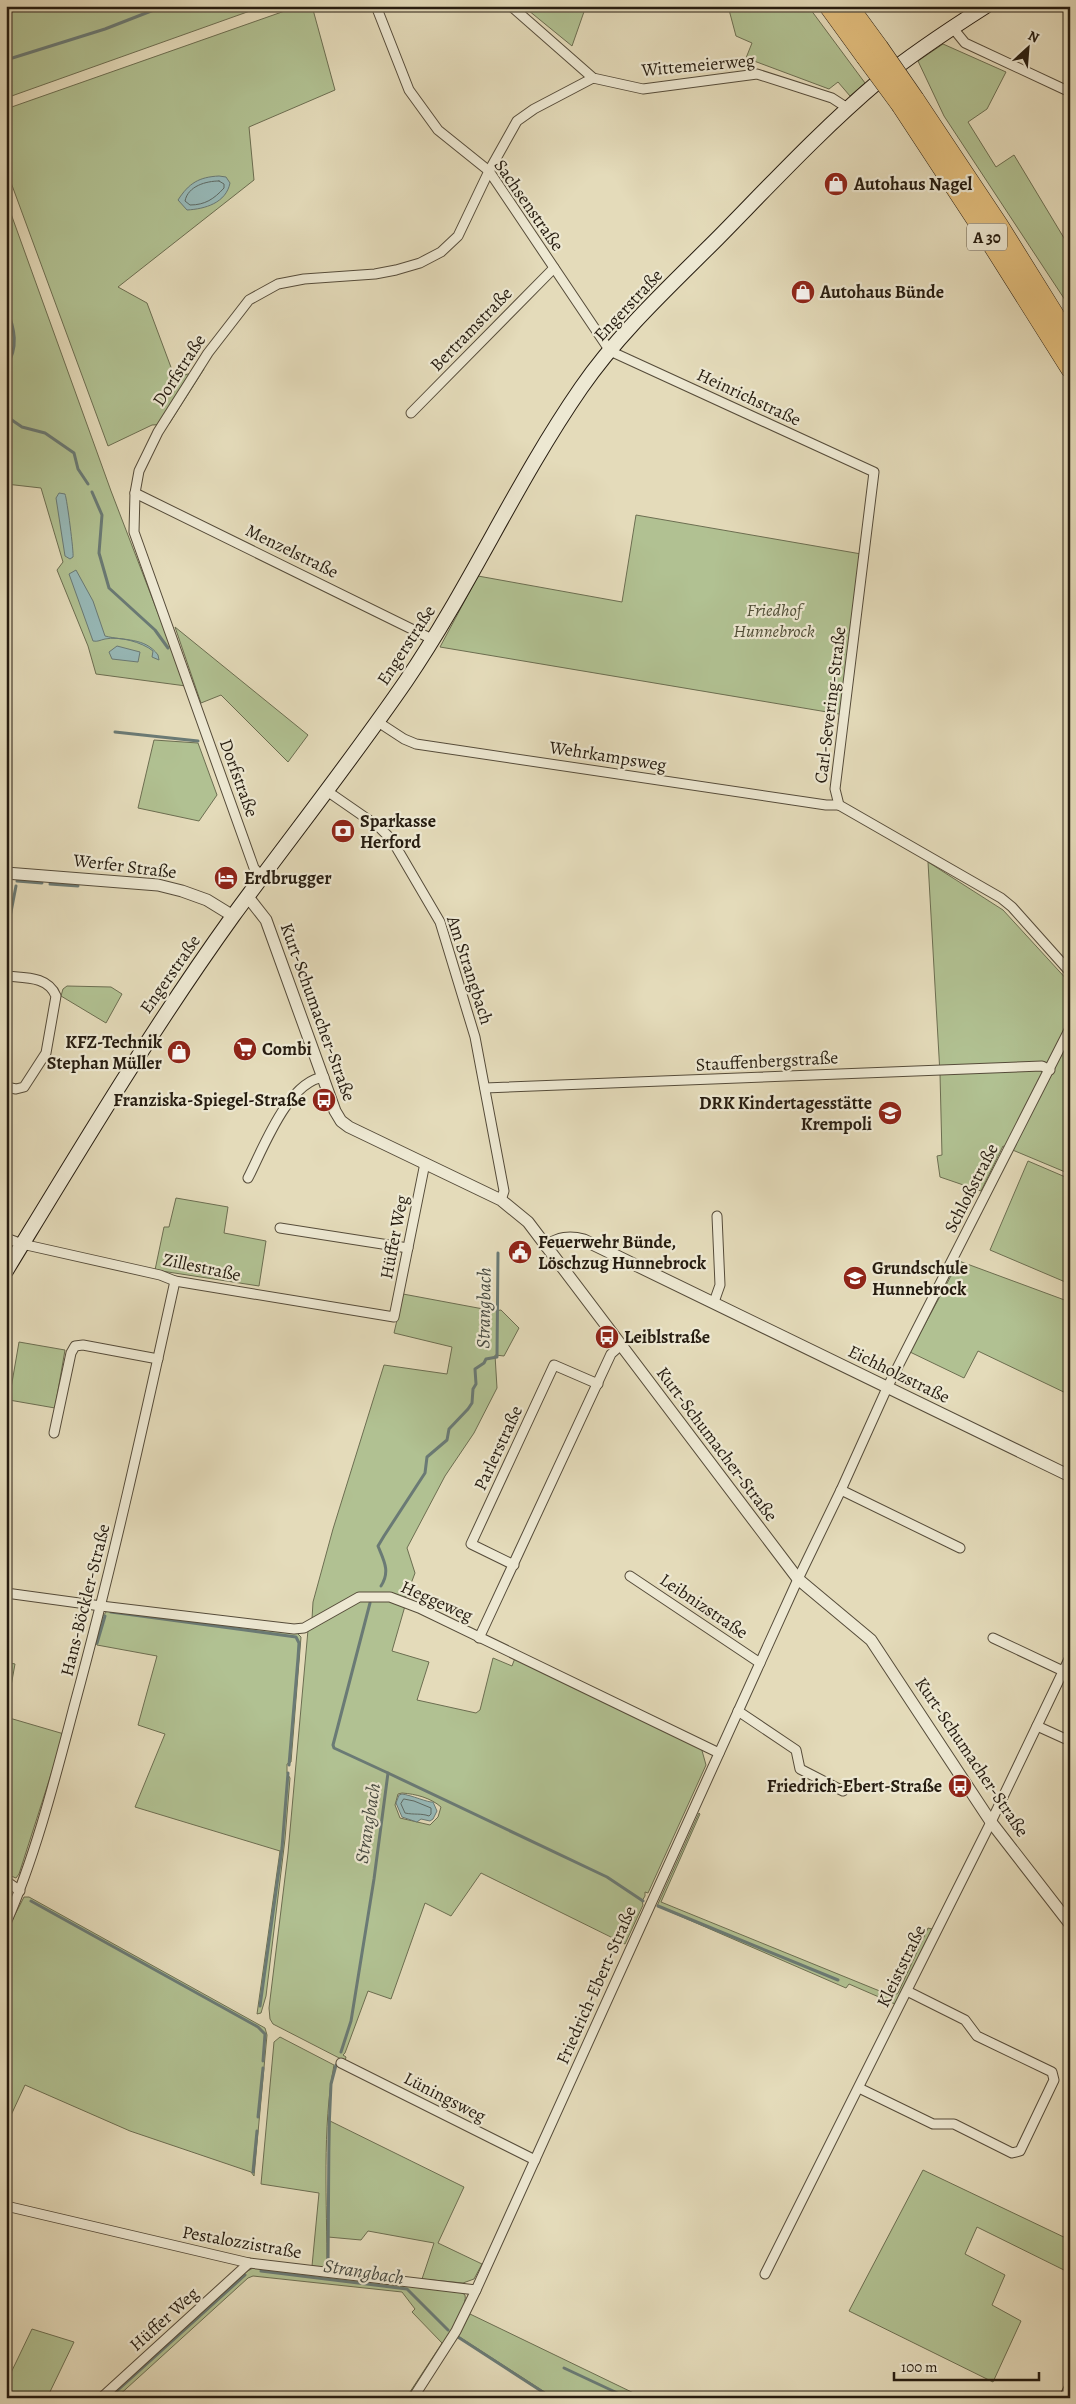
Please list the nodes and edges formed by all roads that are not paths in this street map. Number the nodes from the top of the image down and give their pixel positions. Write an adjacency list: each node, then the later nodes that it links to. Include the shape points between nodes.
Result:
1 (376, 6): 12 (street, Sachsenstraße, via 409,90 438,130)
2 (511, 6): 8 (street, Wittemeierweg)
3 (828, 6): 7 (highway, A 30)
4 (849, 6): 7 (highway, A 30)
5 (986, 6): 6 (main road, Engerstraße)
6 (952, 27): 9 (street, via 965,43); 11 (main road, Engerstraße, via 881,79)
7 (872, 52): 10 (highway, A 30, bridge)
8 (594, 78): 11 (street, Wittemeierweg, via 642,89 757,74 832,98); 12 (street, Dorfstraße, via 517,121)
9 (1070, 92)
10 (908, 103): 14 (highway, A 30, via 999,225); 16 (highway, A 30)
11 (849, 109): 15 (main road, Engerstraße, via 774,180)
12 (489, 171): 13 (street, Sachsenstraße); 19 (street, Dorfstraße, via 458,236 441,252 396,270 278,284 249,300 208,353 158,432 139,471)
13 (554, 268): 15 (street, Sachsenstraße); 17 (street, Bertramstraße)
14 (1070, 339)
15 (610, 351): 18 (street, Heinrichstraße); 20 (main road, Engerstraße, via 551,432)
16 (1070, 369)
17 (411, 413)
18 (874, 472): 23 (street, Carl-Severing-Straße, via 835,789)
19 (134, 493): 20 (street, Menzelstraße); 25 (street, Dorfstraße, via 134,532 254,868)
20 (434, 640): 21 (main road, Engerstraße)
21 (378, 722): 22 (main road, Engerstraße); 23 (street, Wehrkampsweg, via 416,744)
22 (327, 791): 25 (main road, Engerstraße); 34 (street, Am Strangbach, via 379,827 392,840 440,922 475,1036)
23 (838, 805): 28 (street, Carl-Severing-Straße, via 1001,898 1012,906)
24 (6, 874): 27 (street, Werfer Straße, via 158,885 207,900)
25 (263, 878): 26 (main road, Engerstraße)
26 (248, 898): 27 (main road, Engerstraße); 32 (street, Kurt-Schumacher-Straße, via 266,920)
27 (233, 916): 41 (main road, Engerstraße, via 145,1044)
28 (1070, 972)
29 (6, 976): 33 (street, via 45,981 53,987 56,996 46,1053 24,1087 16,1090)
30 (1070, 1028): 31 (street, Schloßstraße)
31 (1050, 1070): 34 (street, Stauffenbergstraße, via 1042,1066 945,1069); 51 (street, Schloßstraße)
32 (324, 1077): 35 (street, Kurt-Schumacher-Straße, via 335,1111 349,1128); 36 (street, via 316,1078 287,1102)
33 (6, 1087)
34 (485, 1088): 37 (street, Am Strangbach, via 504,1191)
35 (425, 1163): 37 (street, Kurt-Schumacher-Straße); 43 (street, Hüffer Weg)
36 (248, 1178)
37 (501, 1200): 42 (street, Kurt-Schumacher-Straße, via 519,1213)
38 (717, 1216): 46 (street, via 720,1285)
39 (280, 1228): 43 (street)
40 (6, 1238): 41 (street, Zillestraße)
41 (22, 1244): 44 (main road, Engerstraße); 45 (street, Zillestraße)
42 (546, 1246): 46 (street, Eichholzstraße, via 562,1238 584,1240); 48 (street, Kurt-Schumacher-Straße)
43 (408, 1248): 47 (street, Hüffer Weg)
44 (6, 1271)
45 (175, 1281): 47 (street, Zillestraße); 49 (street, Hans-Böckler-Straße)
46 (714, 1302): 51 (street, Eichholzstraße)
47 (394, 1317)
48 (620, 1346): 50 (street, via 612,1354); 58 (street, Kurt-Schumacher-Straße)
49 (158, 1360): 52 (street, via 75,1346); 60 (street, Hans-Böckler-Straße)
50 (598, 1384): 56 (street); 56 (street, Parlerstraße, via 554,1365 475,1535 471,1544)
51 (887, 1388): 53 (street, Eichholzstraße); 54 (street, Schloßstraße)
52 (54, 1433)
53 (1070, 1476)
54 (841, 1490): 55 (street); 58 (street, Schloßstraße)
55 (960, 1548)
56 (514, 1565): 61 (street)
57 (630, 1576): 64 (street, Leibnizstraße)
58 (798, 1579): 64 (street, Friedrich-Ebert-Straße); 71 (street, Kurt-Schumacher-Straße, via 872,1640)
59 (6, 1593): 60 (street, Heggeweg)
60 (102, 1606): 61 (street, Heggeweg, via 294,1629 304,1628 359,1598 390,1597); 73 (street, Hans-Böckler-Straße)
61 (479, 1638): 69 (street, Heggeweg)
62 (993, 1638): 65 (street)
63 (1070, 1657): 65 (street, Kleiststraße)
64 (760, 1664): 66 (street, Friedrich-Ebert-Straße)
65 (1063, 1671): 67 (street, Kleiststraße)
66 (738, 1711): 69 (street, Friedrich-Ebert-Straße); 70 (street, via 796,1750 800,1770)
67 (1037, 1726): 68 (street); 71 (street, Kleiststraße)
68 (1070, 1741)
69 (719, 1753): 79 (street, Friedrich-Ebert-Straße)
70 (843, 1791)
71 (991, 1822): 75 (street, Kurt-Schumacher-Straße); 76 (street, Kleiststraße)
72 (6, 1881): 73 (street)
73 (20, 1891): 74 (street, Hans-Böckler-Straße)
74 (6, 1923)
75 (1070, 1924)
76 (907, 1991): 78 (street, Kleiststraße); 78 (street, via 965,2020 977,2036 1052,2072 1054,2080 1020,2151 1012,2153 954,2124 932,2124)
77 (341, 2063): 79 (street, Lüningsweg)
78 (859, 2088): 82 (street, Kleiststraße)
79 (535, 2160): 83 (street, Friedrich-Ebert-Straße)
80 (6, 2206): 81 (street, Pestalozzistraße)
81 (249, 2263): 83 (street, Pestalozzistraße); 85 (street, Hüffer Weg)
82 (765, 2274)
83 (476, 2290): 86 (street, Friedrich-Ebert-Straße, via 456,2331)
84 (1070, 2388): 87 (street)
85 (101, 2398)
86 (413, 2398)
87 (1065, 2398)

